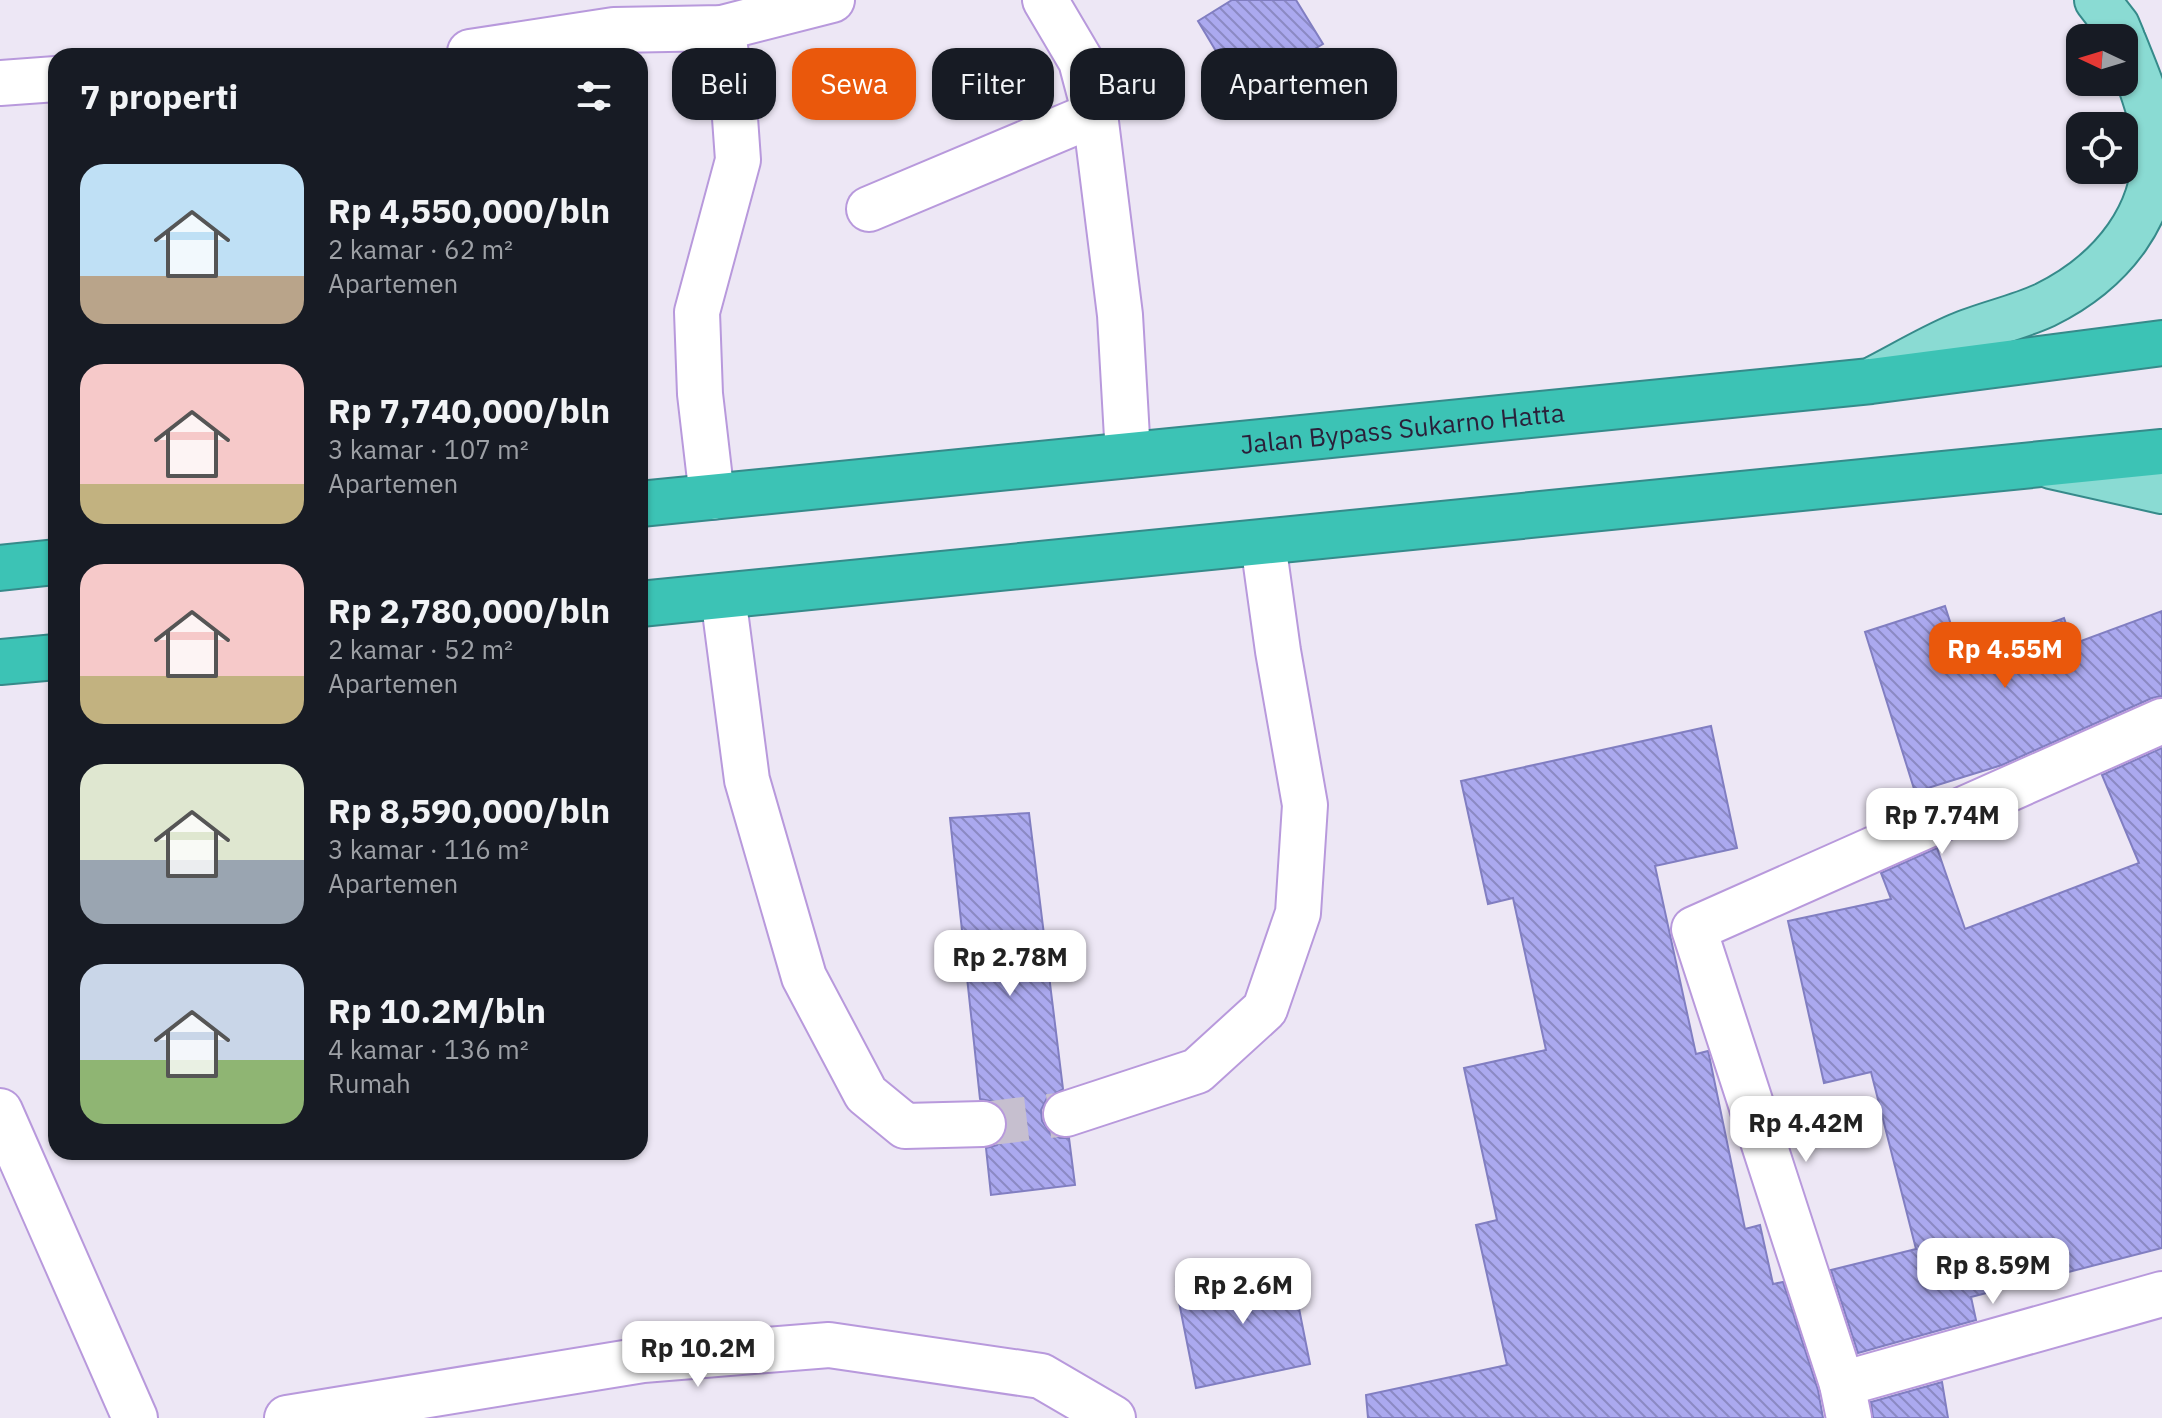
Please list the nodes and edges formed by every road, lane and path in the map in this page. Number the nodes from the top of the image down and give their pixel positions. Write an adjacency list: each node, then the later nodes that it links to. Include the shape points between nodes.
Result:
1 (832, 0): 3 (street)
2 (1045, 0): 5 (street)
3 (722, 28): 4 (street, via 614,30); 20 (street, via 738,160 697,312)
4 (496, 48)
5 (1073, 48)
6 (2138, 53): 9 (main road)
7 (48, 80): 10 (street)
8 (2138, 81): 15 (main road, via 2154,136 2154,166 2135,228 2113,254 2068,292 1957,336)
9 (2162, 81)
10 (0, 83)
11 (1081, 120): 13 (street)
12 (1096, 120): 17 (street, via 1120,315)
13 (869, 209)
14 (2162, 343): 15 (highway, Jalan Bypass Sukarno Hatta)
15 (1871, 381): 17 (highway, Jalan Bypass Sukarno Hatta)
16 (2162, 452): 18 (highway)
17 (1128, 455): 20 (highway, Jalan Bypass Sukarno Hatta)
18 (2045, 464): 19 (main road); 22 (highway)
19 (2162, 491)
20 (712, 497): 21 (highway, Jalan Bypass Sukarno Hatta)
21 (648, 503)
22 (1263, 543): 25 (highway); 31 (street, via 1305,805 1298,913 1270,996 1265,1009 1197,1071)
23 (48, 563): 24 (highway)
24 (0, 568)
25 (723, 596): 26 (highway); 32 (street, via 747,780 804,977 866,1094 885,1110 905,1126)
26 (648, 603)
27 (48, 658): 28 (highway)
28 (0, 662)
29 (2162, 721): 34 (street, via 1694,929)
30 (0, 1111): 35 (street)
31 (1066, 1114)
32 (983, 1124)
33 (2162, 1294): 34 (street)
34 (1845, 1401)
35 (135, 1418)
36 (287, 1418): 37 (street, via 643,1360 829,1345 1041,1376)
37 (1113, 1418)

